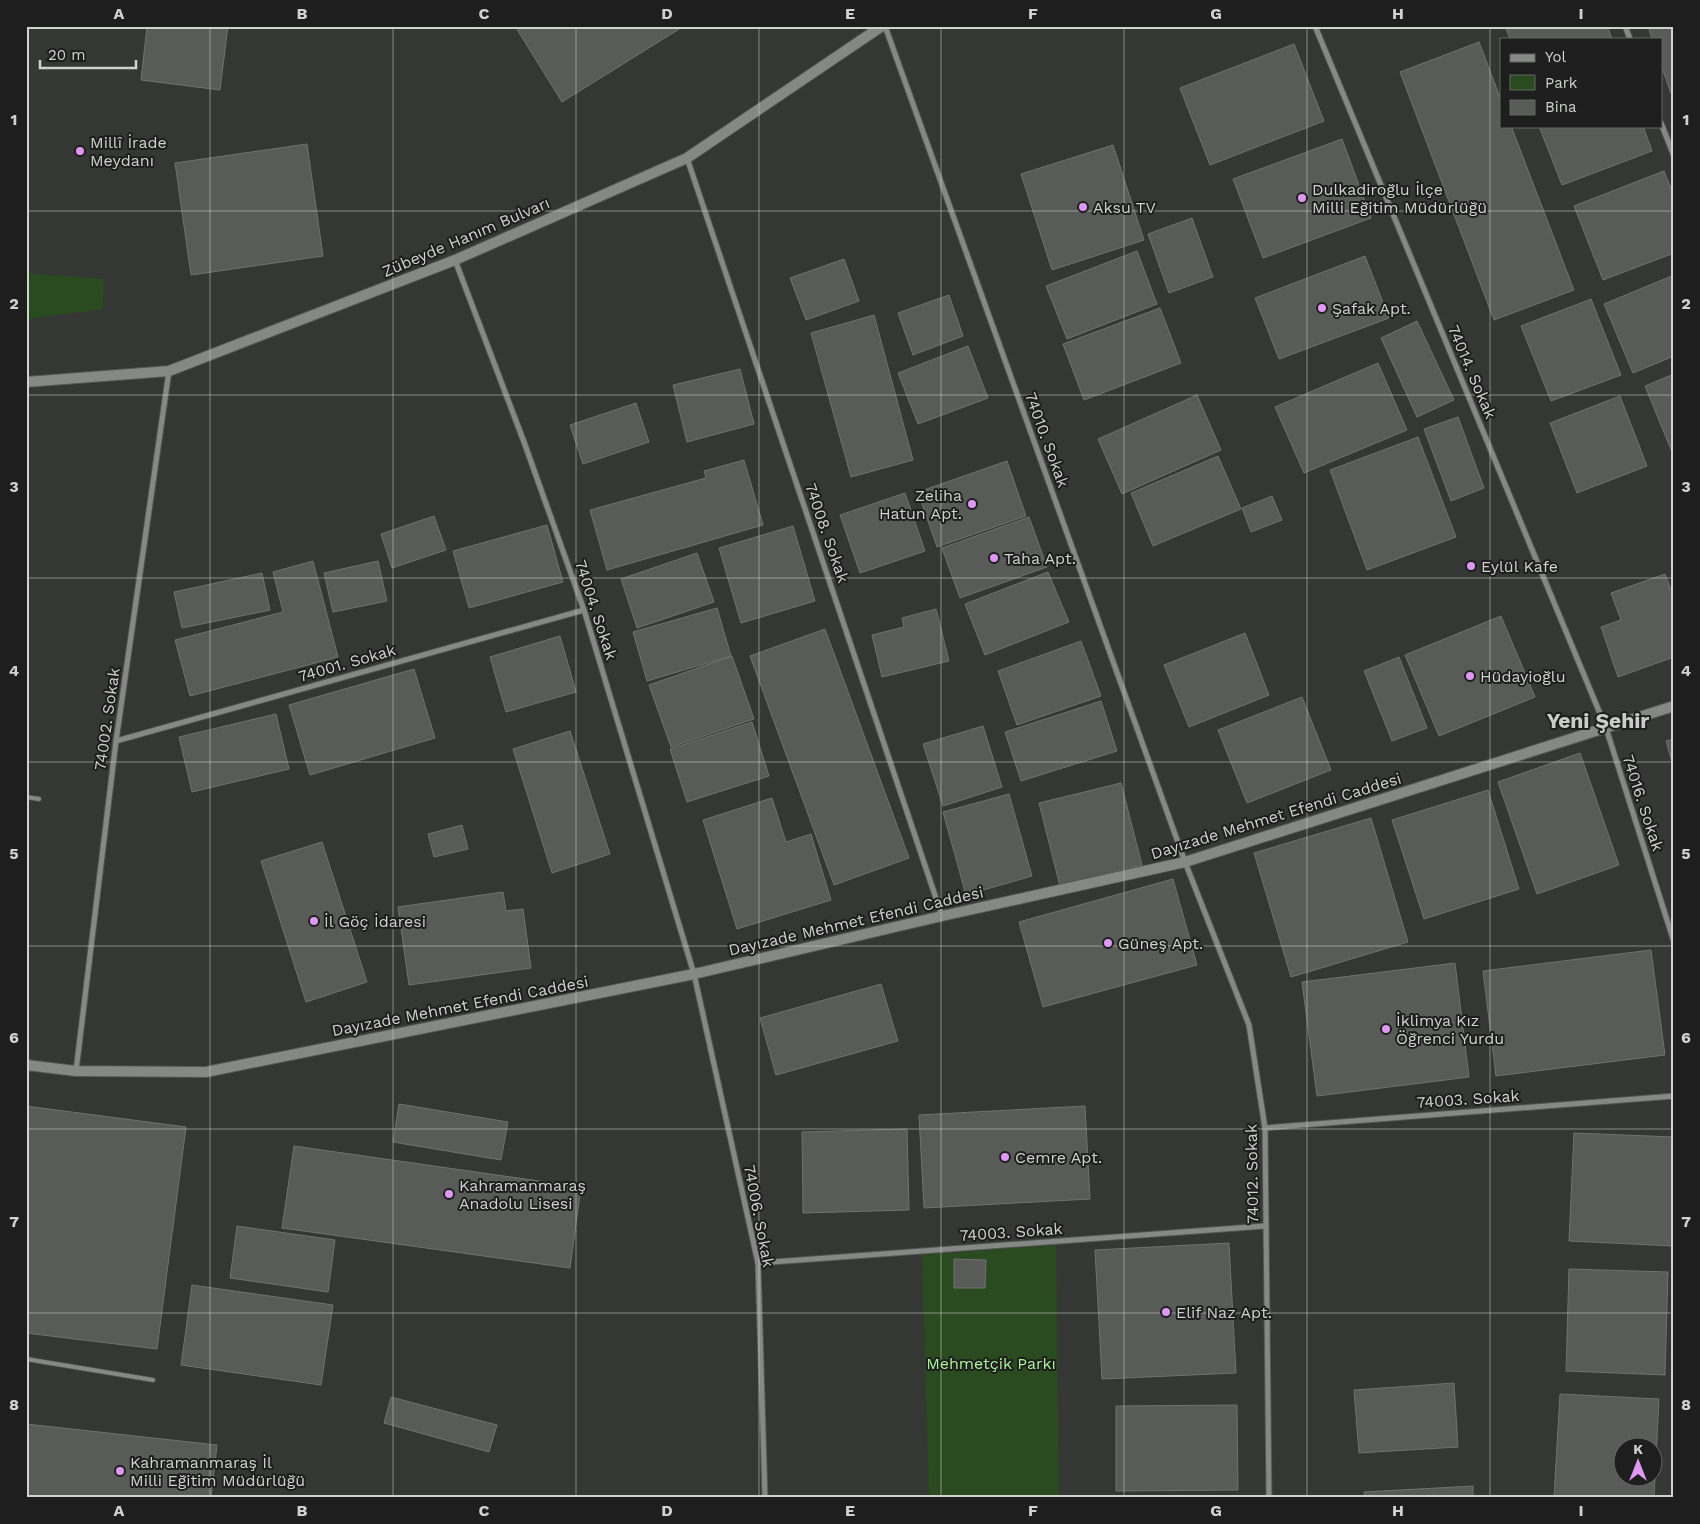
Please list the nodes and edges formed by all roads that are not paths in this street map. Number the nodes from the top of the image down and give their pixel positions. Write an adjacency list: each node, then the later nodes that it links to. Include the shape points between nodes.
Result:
1 (883, 26): 7 (street, Zübeyde Hanım Bulvarı); 17 (street, 74010. Sokak)
2 (1315, 26): 13 (street, 74014. Sokak)
3 (1625, 26): 4 (street)
4 (1630, 38)
5 (1662, 126): 6 (street)
6 (1674, 156)
7 (688, 158): 8 (street, Zübeyde Hanım Bulvarı); 18 (street, 74008. Sokak)
8 (455, 260): 9 (street, Zübeyde Hanım Bulvarı); 11 (street, 74004. Sokak)
9 (169, 371): 10 (street, Zübeyde Hanım Bulvarı); 14 (street, 74002. Sokak)
10 (26, 382)
11 (584, 610): 14 (street, 74001. Sokak); 20 (street, 74004. Sokak)
12 (1674, 706): 13 (street, Dayızade Mehmet Efendi Caddesi)
13 (1606, 728): 17 (street, Dayızade Mehmet Efendi Caddesi); 19 (street, 74016. Sokak)
14 (116, 741): 22 (street, 74002. Sokak)
15 (26, 797): 16 (lane)
16 (39, 799)
17 (1185, 862): 18 (street, Dayızade Mehmet Efendi Caddesi); 24 (street, 74012. Sokak, via 1249,1025)
18 (942, 916): 20 (street, Dayızade Mehmet Efendi Caddesi)
19 (1674, 942)
20 (694, 974): 22 (street, Dayızade Mehmet Efendi Caddesi, via 206,1072); 26 (street, 74006. Sokak)
21 (26, 1065): 22 (street, Dayızade Mehmet Efendi Caddesi)
22 (76, 1071)
23 (1674, 1096): 24 (street, 74003. Sokak)
24 (1265, 1128): 25 (street, 74012. Sokak)
25 (1265, 1226): 26 (street, 74003. Sokak); 30 (street, 74012. Sokak)
26 (758, 1263): 29 (street, 74006. Sokak)
27 (26, 1359): 28 (lane)
28 (152, 1380)
29 (765, 1498)
30 (1269, 1498)

